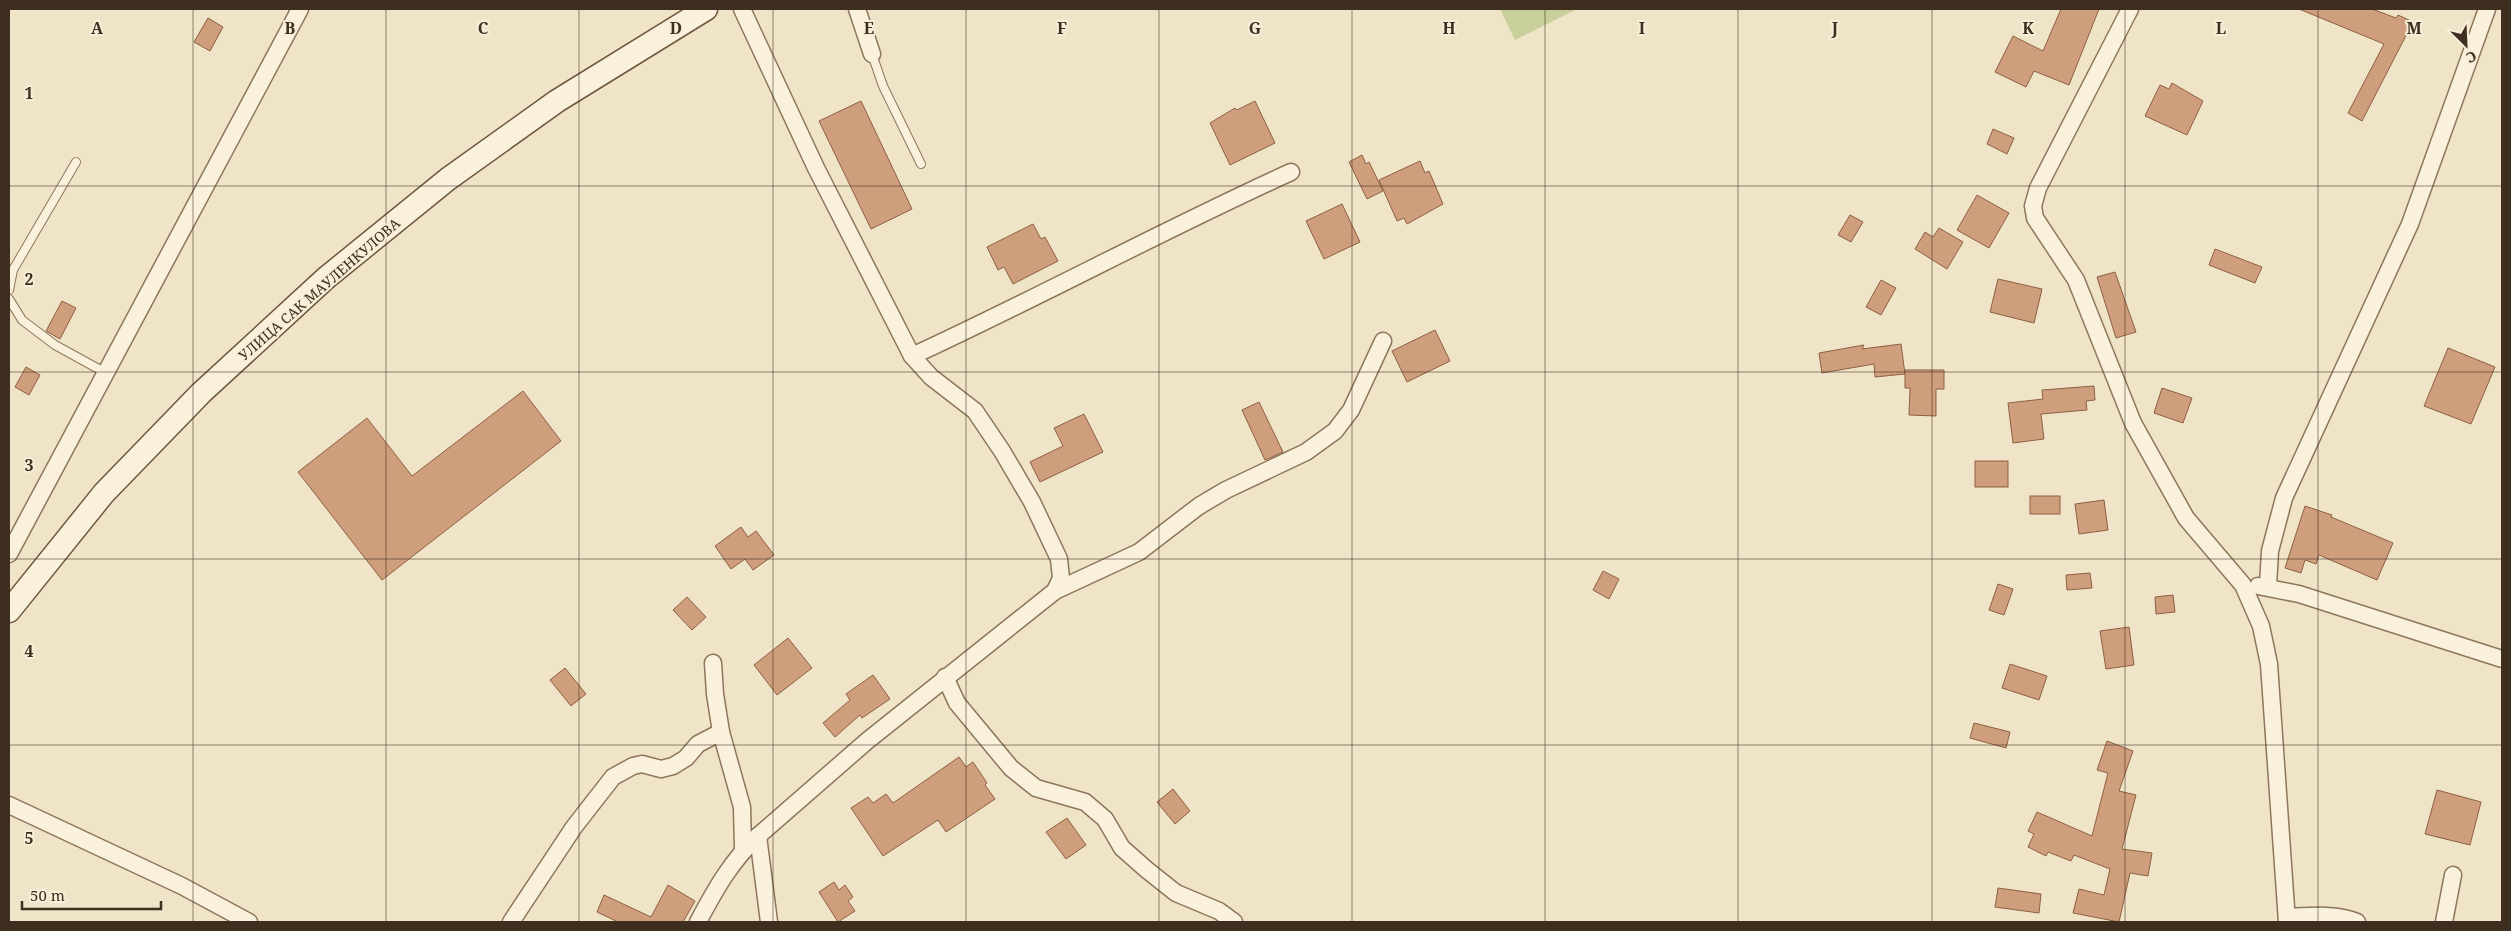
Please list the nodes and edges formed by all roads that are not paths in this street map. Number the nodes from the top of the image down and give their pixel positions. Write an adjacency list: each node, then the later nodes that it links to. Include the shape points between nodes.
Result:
1 (300, 9): 15 (street)
2 (742, 9): 14 (street, via 816,168)
3 (857, 9): 7 (street)
4 (2130, 9): 17 (street, via 2038,188 2033,206 2035,218 2076,280 2133,423 2186,518)
5 (2487, 9): 18 (street, via 2410,224 2284,498 2270,551)
6 (695, 12): 20 (main road, УЛИЦА САК МАУЛЕНКУЛОВА, via 557,101 455,173 326,278 201,392 104,492)
7 (872, 54): 9 (lane, via 883,86)
8 (76, 162): 11 (lane, via 13,270)
9 (921, 164)
10 (1291, 172): 14 (street)
11 (9, 290)
12 (9, 299): 15 (lane, via 22,320 55,345)
13 (1383, 340): 19 (street, via 1350,410 1335,431 1306,452 1199,506 1139,552)
14 (912, 356): 19 (street, via 931,377 975,411 1012,468 1059,559 1061,578)
15 (106, 373): 16 (street)
16 (9, 554)
17 (2243, 585): 18 (street); 29 (street, via 2261,626 2269,664)
18 (2268, 586): 21 (street)
19 (1055, 591): 23 (street)
20 (9, 611)
21 (2502, 659)
22 (713, 663): 24 (street)
23 (945, 677): 26 (street); 34 (street, via 957,703 1011,768 1036,788 1086,802 1105,819 1122,848 1147,870 1176,893 1220,911)
24 (721, 732): 27 (street, via 742,807); 31 (street, via 698,744 686,758 673,766 661,769 642,764 613,777 574,827)
25 (9, 805): 30 (street, via 182,886)
26 (758, 836): 27 (street); 33 (street)
27 (743, 850): 32 (street, via 722,878)
28 (2453, 875): 36 (street)
29 (2287, 919): 35 (street, via 2320,916)
30 (249, 922)
31 (511, 922)
32 (698, 922)
33 (769, 922)
34 (1234, 922)
35 (2357, 922)
36 (2444, 922)

